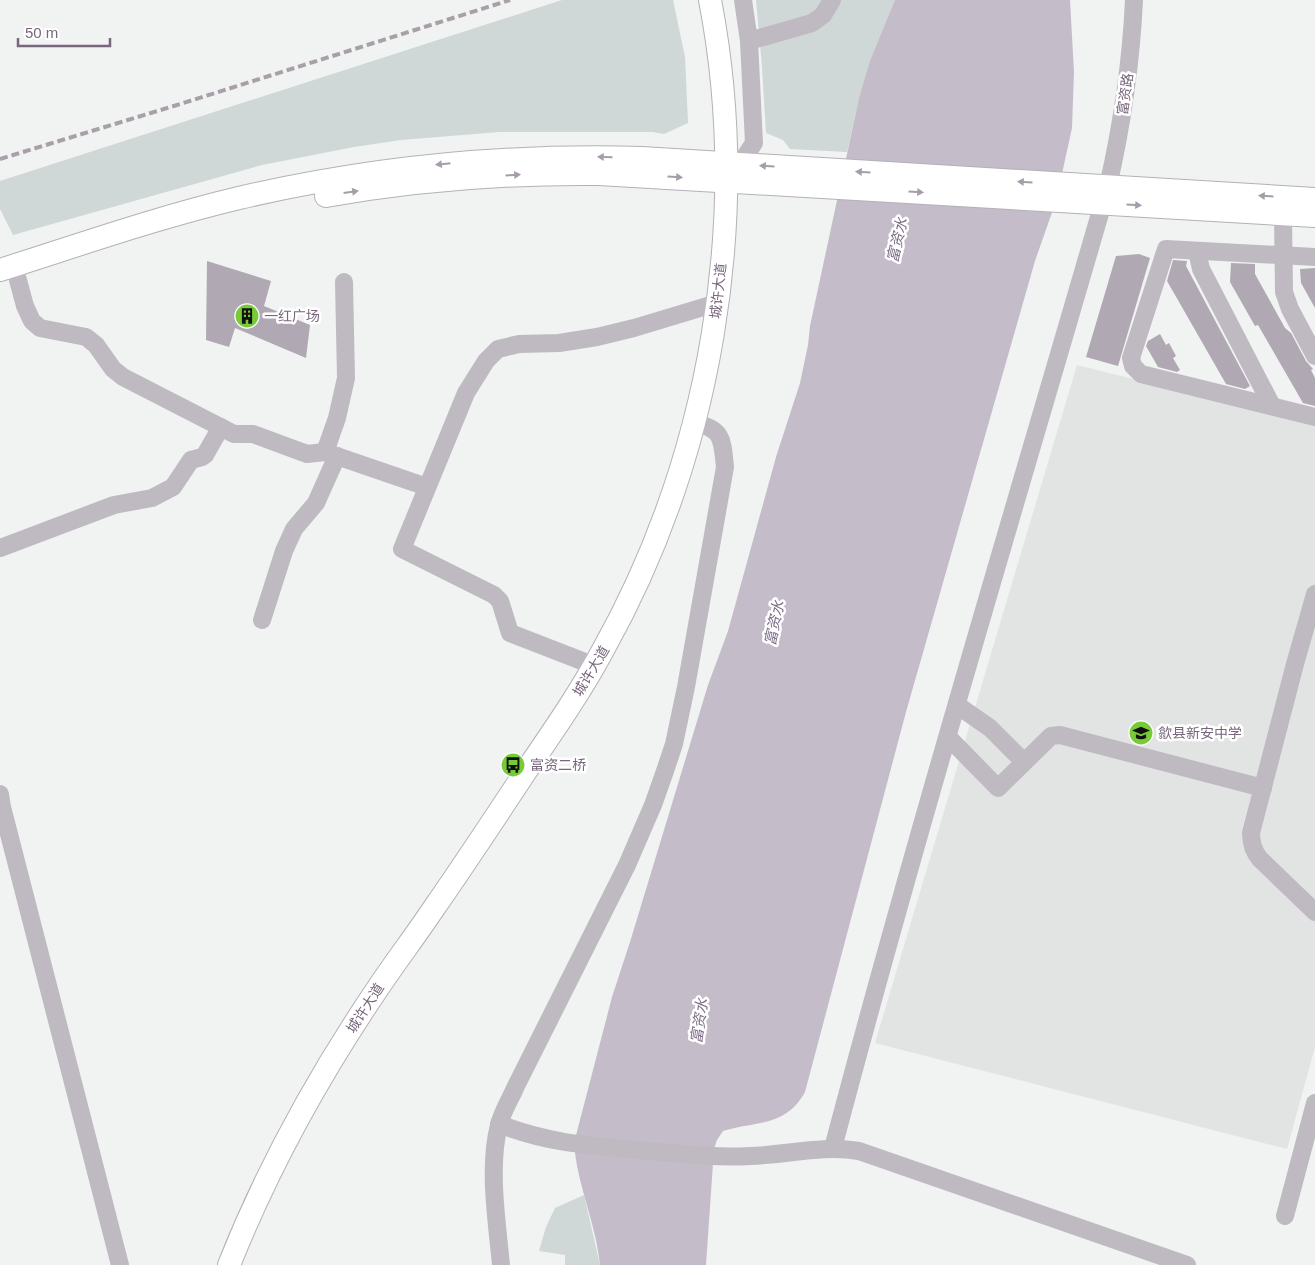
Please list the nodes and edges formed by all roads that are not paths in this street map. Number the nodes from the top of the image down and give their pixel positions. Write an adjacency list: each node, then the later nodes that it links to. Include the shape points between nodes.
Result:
1 (710, 0): 7 (main road, 城许大道)
2 (726, 0): 7 (main road, 城许大道, via 736,79)
3 (743, 0): 6 (street)
4 (832, 0): 6 (street, via 823,15 812,23)
5 (1134, 0): 8 (street, 富资路, via 1122,119)
6 (749, 40): 7 (street, via 754,143)
7 (733, 172): 8 (main road); 15 (main road, via 642,158 557,157 472,161 383,171 284,188 210,206); 17 (main road, 城许大道); 21 (main road, 城许大道, via 738,246 729,333 722,371)
8 (1106, 195): 9 (main road, one-way to 8); 10 (main road, one-way to 10); 29 (street, 富资路)
9 (1315, 199)
10 (1283, 214): 11 (main road); 13 (street)
11 (1315, 216)
12 (1197, 250): 13 (street); 19 (street, via 1201,269); 19 (street, via 1166,249 1132,358 1133,366 1141,374)
13 (1283, 255): 14 (street); 18 (street, via 1286,301)
14 (1315, 257)
15 (6, 279): 22 (street, via 32,321 40,328 86,337 96,345 112,370)
16 (344, 282): 23 (street, via 346,378)
17 (717, 303): 21 (main road, 城许大道); 24 (street, via 597,337 498,349 486,361 466,393)
18 (1315, 356)
19 (1272, 406): 20 (street)
20 (1315, 417)
21 (702, 425): 28 (main road, 城许大道, via 650,555); 36 (street, via 722,439 725,467 686,687 668,762 627,865); 41 (main road, 城许大道, via 691,487 648,596 617,657 586,709 337,1080 275,1194)
22 (221, 427): 23 (street, via 234,434 253,434 307,454); 25 (street, via 204,455 191,460 166,492 114,505)
23 (331, 454): 24 (street); 27 (street, via 316,503 294,530 284,551)
24 (427, 487): 28 (street, via 402,549 494,595 500,601 510,633)
25 (0, 548)
26 (1315, 594): 32 (street)
27 (262, 620)
28 (595, 666): 40 (main road, 城许大道, via 333,1058 276,1160)
29 (957, 705): 30 (street, 富资路); 31 (street, via 990,728)
30 (948, 737): 31 (street, via 998,788); 37 (street, 富资路)
31 (1024, 762): 32 (street, via 1050,736 1060,735)
32 (1263, 788): 34 (street, via 1251,833 1254,850)
33 (0, 794): 39 (street)
34 (1315, 912)
35 (1315, 1103): 38 (street)
36 (499, 1124): 37 (street, via 571,1144 719,1157); 42 (street, via 494,1168)
37 (833, 1148): 43 (street, via 859,1151 887,1160)
38 (1285, 1216)
39 (120, 1265)
40 (229, 1265)
41 (245, 1265)
42 (501, 1265)
43 (1187, 1265)

